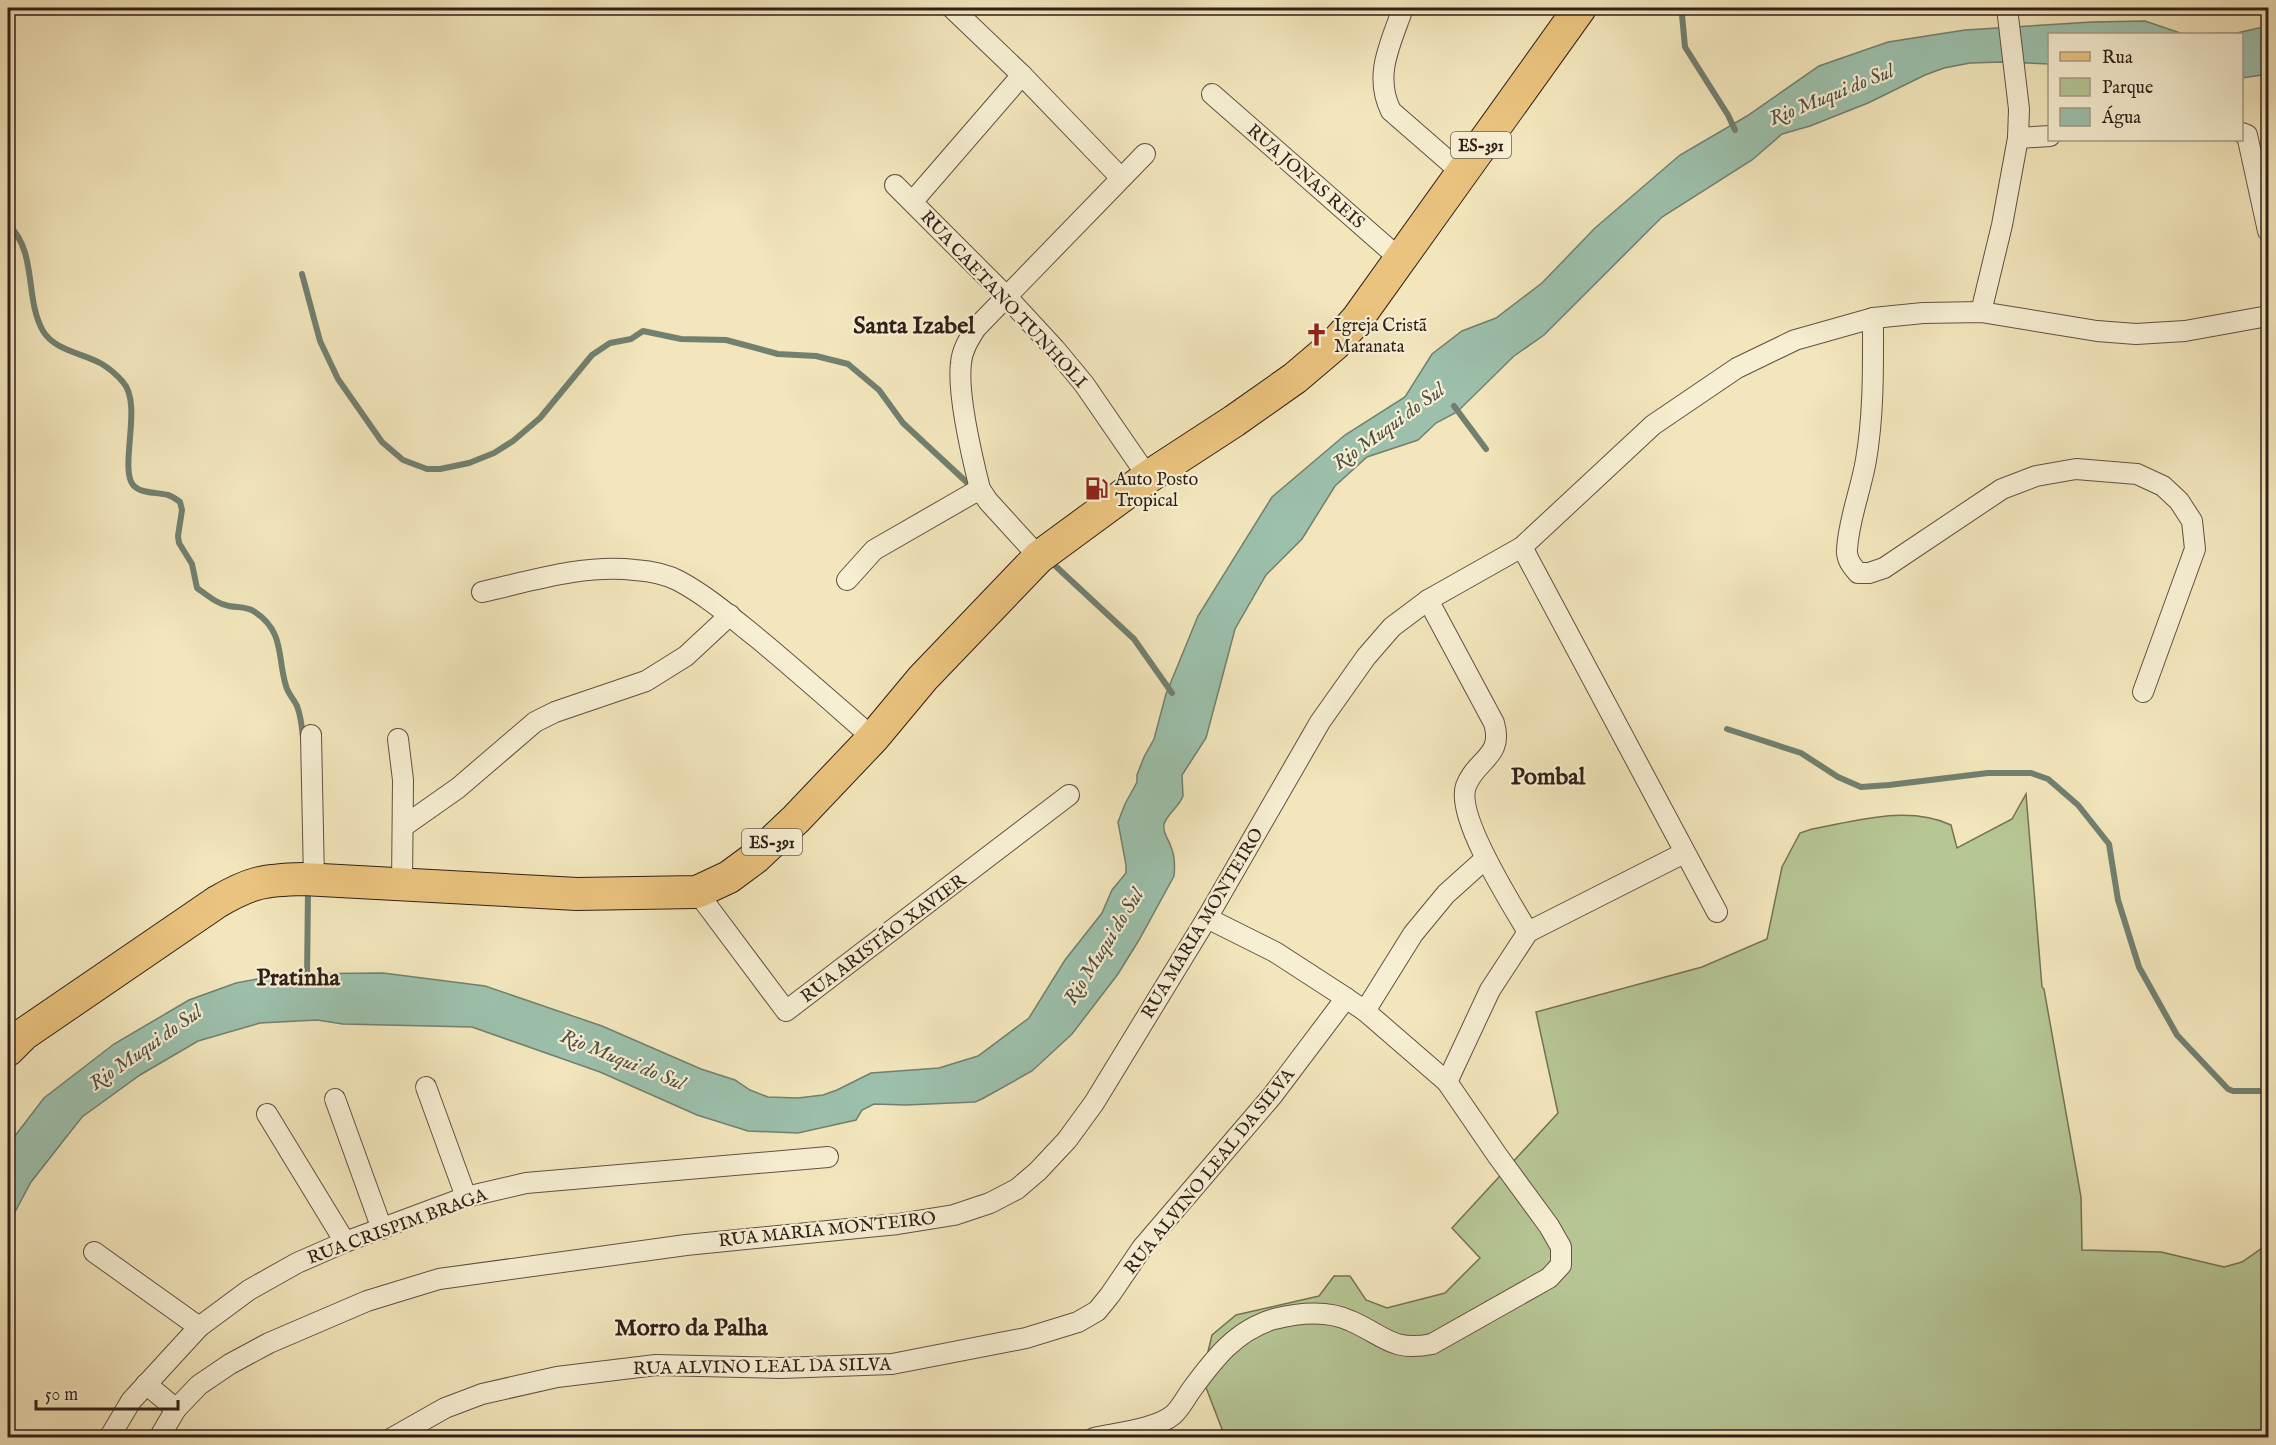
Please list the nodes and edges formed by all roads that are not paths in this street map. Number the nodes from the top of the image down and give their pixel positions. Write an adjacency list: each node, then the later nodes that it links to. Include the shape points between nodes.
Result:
1 (952, 8): 5 (street)
2 (1403, 8): 11 (street, via 1382,75 1386,101 1391,111)
3 (1575, 10): 11 (main road, ES-391)
4 (2008, 10): 9 (street, via 2019,109)
5 (1022, 75): 12 (street); 14 (street)
6 (1212, 94): 16 (street, RUA JONAS REIS)
7 (2243, 134): 15 (street, via 2247,135)
8 (2048, 136): 9 (street)
9 (2018, 138): 18 (street)
10 (1145, 154): 12 (street)
11 (1461, 172): 16 (main road, ES-391)
12 (1121, 178): 17 (street)
13 (895, 185): 14 (street, RUA CAETANO TUNHOLI)
14 (913, 201): 17 (street, RUA CAETANO TUNHOLI)
15 (2268, 231)
16 (1391, 271): 21 (main road, ES-391, via 1335,344 1295,378)
17 (1007, 297): 21 (street, RUA CAETANO TUNHOLI, via 1084,384); 22 (street, via 976,328 961,362 960,385)
18 (1981, 312): 19 (street, RUA MARIA MONTEIRO, via 2136,334 2186,331); 20 (street, RUA MARIA MONTEIRO)
19 (2268, 316)
20 (1873, 318): 23 (street, RUA MARIA MONTEIRO, via 1795,340 1737,368 1653,425); 29 (street, via 1873,395 1866,460 1846,552 1851,566 1858,573 1884,568 2002,489 2036,476 2076,469 2137,474 2163,486 2179,501 2192,521 2195,549)
21 (1148, 477): 24 (main road, ES-391)
22 (981, 489): 24 (street); 25 (street, via 874,550)
23 (1529, 540): 27 (street, RUA MARIA MONTEIRO); 35 (street)
24 (1039, 557): 31 (main road, ES-391, via 923,678)
25 (847, 580)
26 (482, 592): 28 (street, via 566,574 633,569 677,580)
27 (1428, 600): 36 (street, via 1498,736 1495,747 1469,782 1464,800); 41 (street, RUA MARIA MONTEIRO, via 1392,627 1320,722)
28 (730, 615): 31 (street); 34 (street, via 687,656 646,681 535,722 458,788)
29 (2143, 692)
30 (311, 735): 37 (street)
31 (873, 738): 39 (main road, ES-391, via 756,857 729,877)
32 (398, 739): 34 (street)
33 (1069, 795): 39 (street, RUA ARISTÃO XAVIER, via 786,1011)
34 (404, 826): 38 (street)
35 (1684, 853): 40 (street); 42 (street)
36 (1485, 859): 42 (street); 44 (street, via 1446,894 1413,934)
37 (314, 879): 38 (main road, ES-391); 45 (main road, ES-391, via 268,880 241,888 65,1005)
38 (402, 884): 39 (main road, ES-391, via 577,894)
39 (697, 892)
40 (1717, 912)
41 (1207, 918): 43 (street, via 1275,952); 57 (street, RUA MARIA MONTEIRO, via 1094,1103 1067,1140 1017,1189 990,1203 954,1215 897,1224 686,1245 440,1278 367,1301 269,1342 200,1385)
42 (1528, 932): 46 (street, via 1490,990)
43 (1346, 998): 44 (street); 60 (street, RUA ALVINO LEAL DA SILVA, via 1272,1096 1143,1248 1110,1295 1096,1311 1078,1322 1026,1338 892,1364 781,1368 656,1365 557,1377 482,1394 445,1408)
44 (1365, 1011): 46 (street)
45 (8, 1050)
46 (1447, 1082): 61 (street, via 1561,1247 1561,1265 1549,1278 1432,1344 1415,1348 1402,1347 1349,1320 1318,1313 1274,1319 1243,1334 1218,1353 1173,1415 1145,1428)
47 (426, 1086): 51 (street)
48 (335, 1099): 52 (street)
49 (267, 1114): 53 (street)
50 (828, 1157): 51 (street, RUA CRISPIM BRAGA, via 526,1183)
51 (466, 1197): 52 (street, RUA CRISPIM BRAGA)
52 (382, 1228): 53 (street, RUA CRISPIM BRAGA)
53 (345, 1242): 55 (street, RUA CRISPIM BRAGA, via 249,1290)
54 (94, 1252): 55 (street)
55 (199, 1327): 56 (street, RUA CRISPIM BRAGA)
56 (146, 1384): 57 (street); 58 (street, RUA CRISPIM BRAGA)
57 (176, 1409): 59 (street, RUA MARIA MONTEIRO)
58 (109, 1437)
59 (159, 1437)
60 (392, 1437)
61 (1094, 1437)

